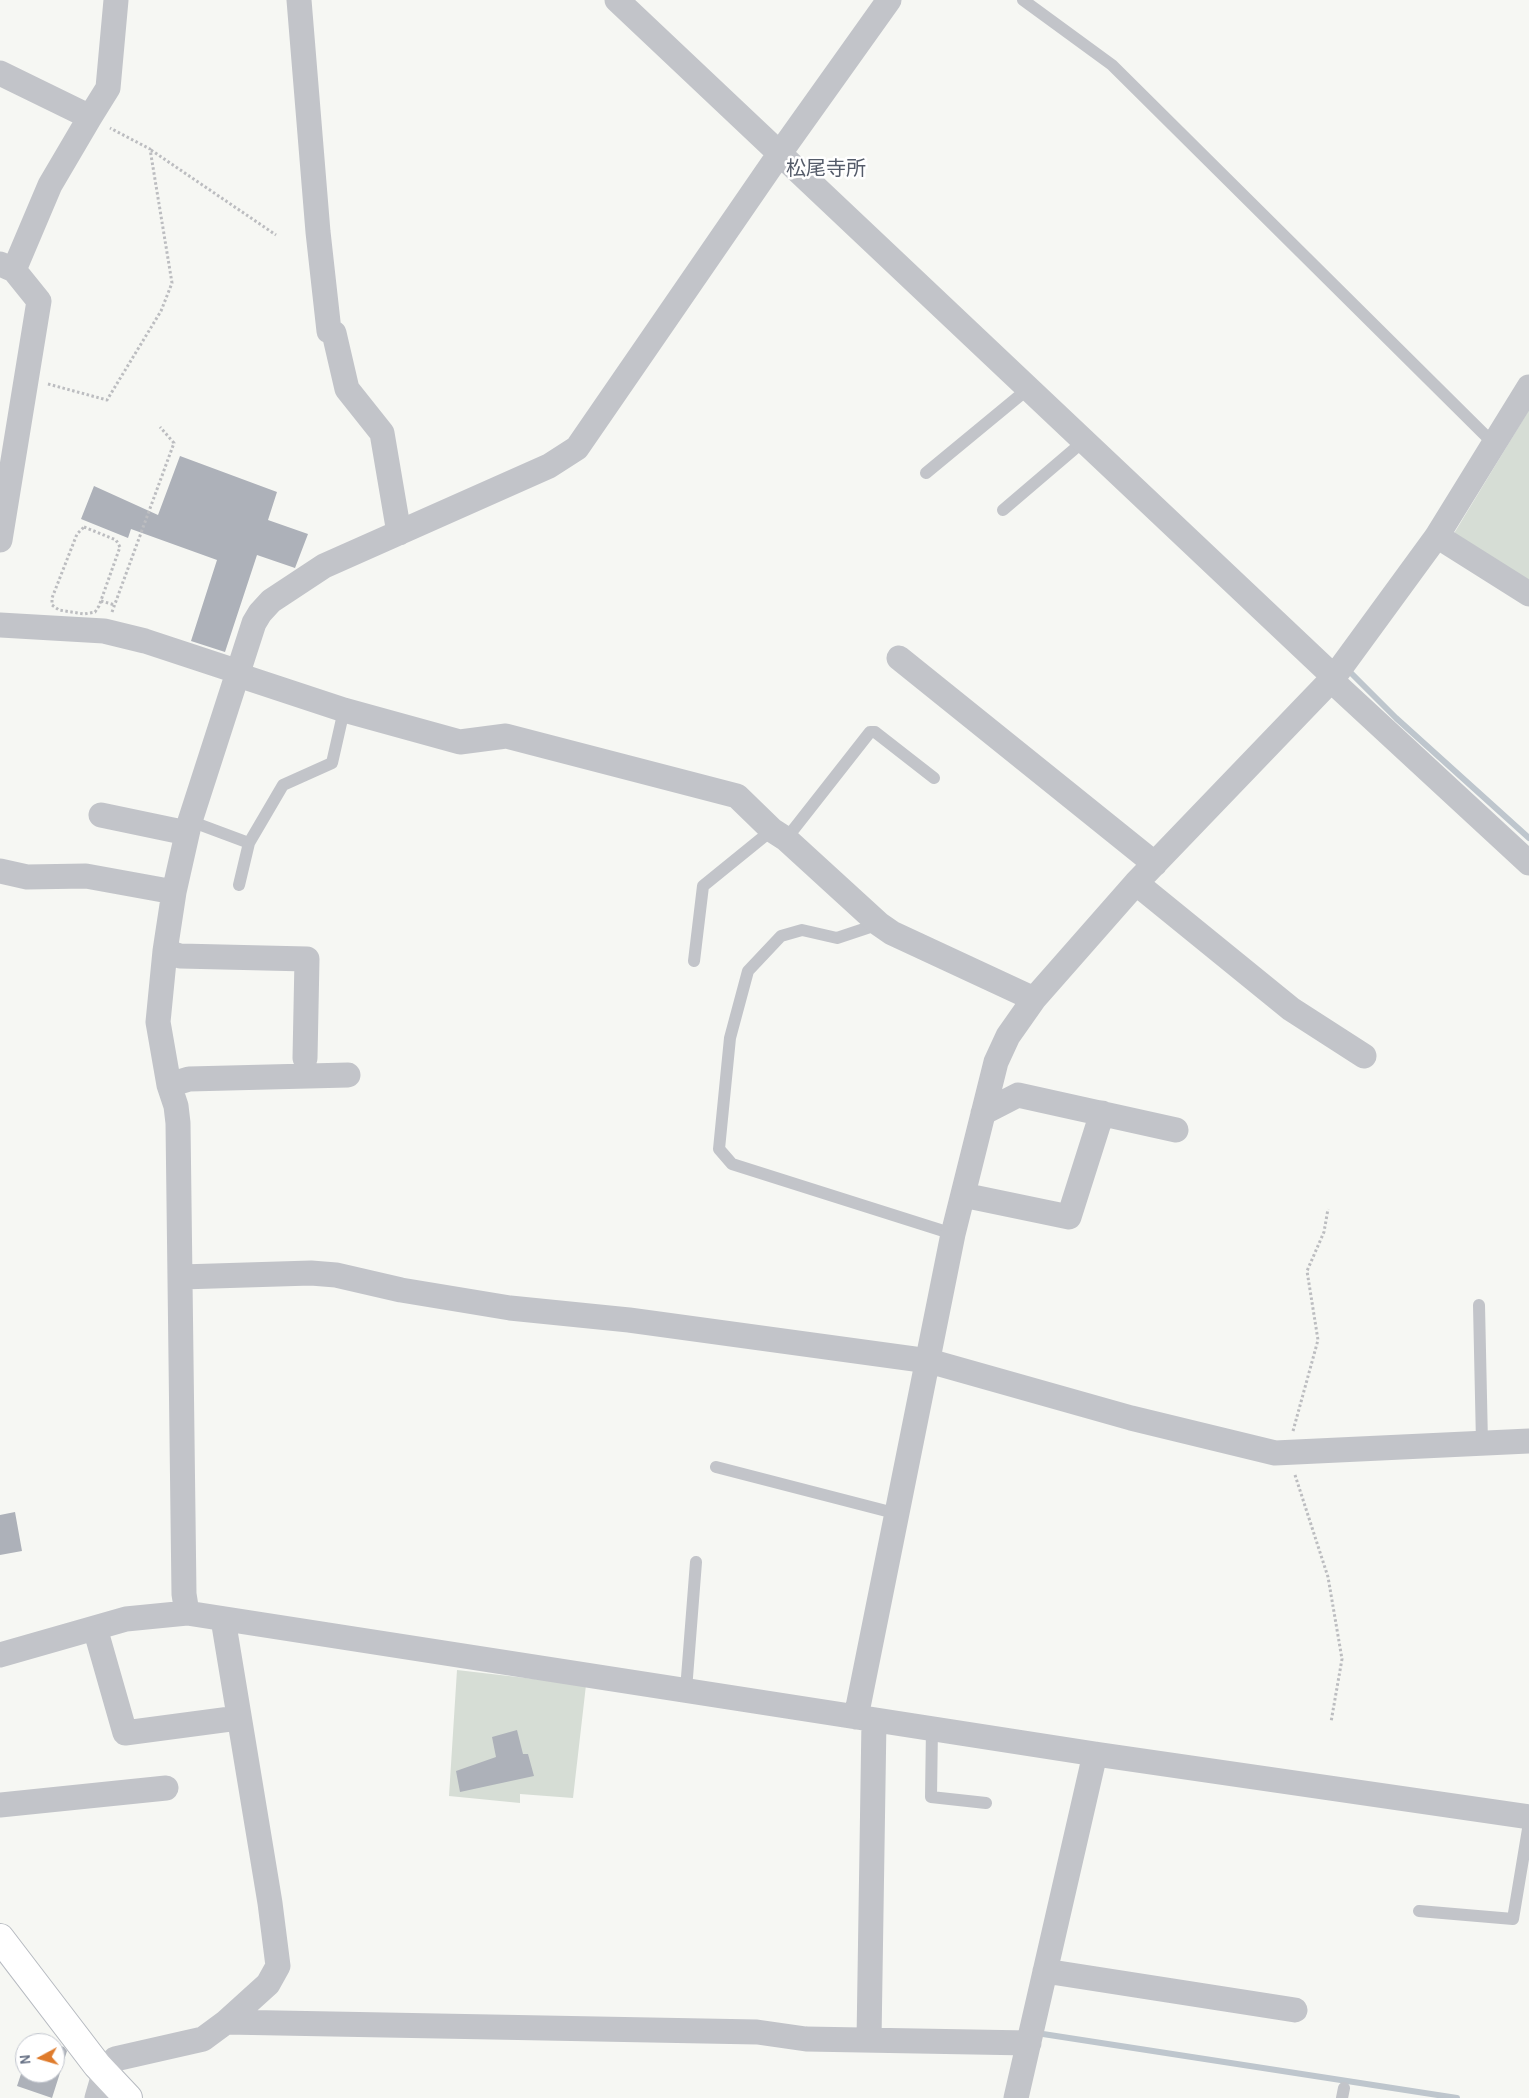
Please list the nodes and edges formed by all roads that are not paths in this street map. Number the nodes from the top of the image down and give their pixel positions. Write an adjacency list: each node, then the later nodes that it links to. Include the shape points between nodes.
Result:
1 (116, 0): 7 (street, via 108,88)
2 (299, 0): 16 (street, via 329,331 334,333 347,389 382,433)
3 (617, 0): 8 (street)
4 (889, 0): 8 (street)
5 (1022, 0): 13 (lane, via 1112,65)
6 (0, 73): 7 (street)
7 (90, 117): 9 (street)
8 (780, 153): 11 (street); 16 (street, via 577,448 549,466)
9 (7, 267): 18 (street, via 39,301)
10 (1529, 387): 13 (street)
11 (1028, 388): 12 (street); 14 (lane)
12 (1085, 440): 15 (lane); 23 (street)
13 (1494, 444): 17 (street)
14 (926, 473)
15 (1003, 510)
16 (399, 532): 22 (street, via 324,566 272,601 254,623)
17 (1437, 536): 19 (street); 23 (street)
18 (0, 540)
19 (1529, 594)
20 (0, 625): 22 (street, via 104,631 144,641)
21 (899, 658): 31 (street)
22 (238, 674): 24 (street); 27 (street)
23 (1333, 678): 30 (street); 31 (street)
24 (344, 710): 28 (street, via 460,742 506,736 736,796); 29 (lane, via 332,763 282,785)
25 (934, 778): 28 (lane, via 875,732 870,732)
26 (101, 815): 27 (street)
27 (189, 827): 29 (lane); 35 (street)
28 (779, 835): 36 (street); 38 (lane, via 703,886)
29 (249, 842): 34 (lane)
30 (1529, 863)
31 (1154, 864): 33 (street)
32 (0, 871): 35 (street, via 27,877 86,876)
33 (1136, 883): 39 (street); 40 (street, via 1291,1009)
34 (239, 885)
35 (174, 892): 37 (street)
36 (879, 924): 39 (street); 48 (lane, via 838,938 802,930 781,936 748,971 730,1038 719,1149 732,1164)
37 (165, 951): 41 (street, via 180,956 307,959); 43 (street, via 158,1022)
38 (694, 961)
39 (1034, 999): 44 (street, via 1008,1036 996,1062)
40 (1364, 1056)
41 (305, 1058)
42 (348, 1075): 43 (street, via 189,1079)
43 (169, 1085): 49 (street, via 178,1123)
44 (983, 1113): 45 (street, via 1018,1095); 47 (street)
45 (1102, 1114): 46 (street); 47 (street, via 1070,1217)
46 (1176, 1130)
47 (963, 1195): 48 (street)
48 (954, 1234): 51 (street)
49 (181, 1277): 51 (street, via 336,1275 401,1290 510,1308 629,1320); 57 (street, via 184,1594)
50 (1478, 1305): 53 (lane)
51 (929, 1361): 53 (street, via 1131,1418 1275,1452); 55 (street)
52 (1529, 1441): 53 (street)
53 (1482, 1443)
54 (716, 1467): 55 (lane)
55 (898, 1514): 63 (street)
56 (696, 1562): 61 (lane)
57 (187, 1613): 58 (street); 59 (street, via 126,1620)
58 (223, 1618): 61 (street); 62 (street)
59 (95, 1628): 60 (street); 62 (street, via 125,1733)
60 (0, 1655)
61 (686, 1690): 63 (street)
62 (238, 1718): 75 (street, via 278,1966 268,1984)
63 (865, 1718): 64 (street); 76 (street)
64 (932, 1728): 65 (street); 67 (lane, via 930,1797)
65 (1095, 1754): 69 (street); 73 (street)
66 (166, 1788): 68 (street)
67 (986, 1803)
68 (0, 1805)
69 (1529, 1817)
70 (1529, 1822): 71 (lane, via 1513,1919)
71 (1419, 1911)
72 (0, 1938): 78 (main road, via 56,2014)
73 (1045, 1971): 74 (street); 77 (street)
74 (1295, 2010)
75 (226, 2022): 76 (street, via 757,2032 806,2039); 78 (street, via 203,2039 115,2059)
76 (869, 2040): 77 (street)
77 (1028, 2042): 80 (street)
78 (101, 2086): 79 (main road)
79 (128, 2098)
80 (1016, 2098)

